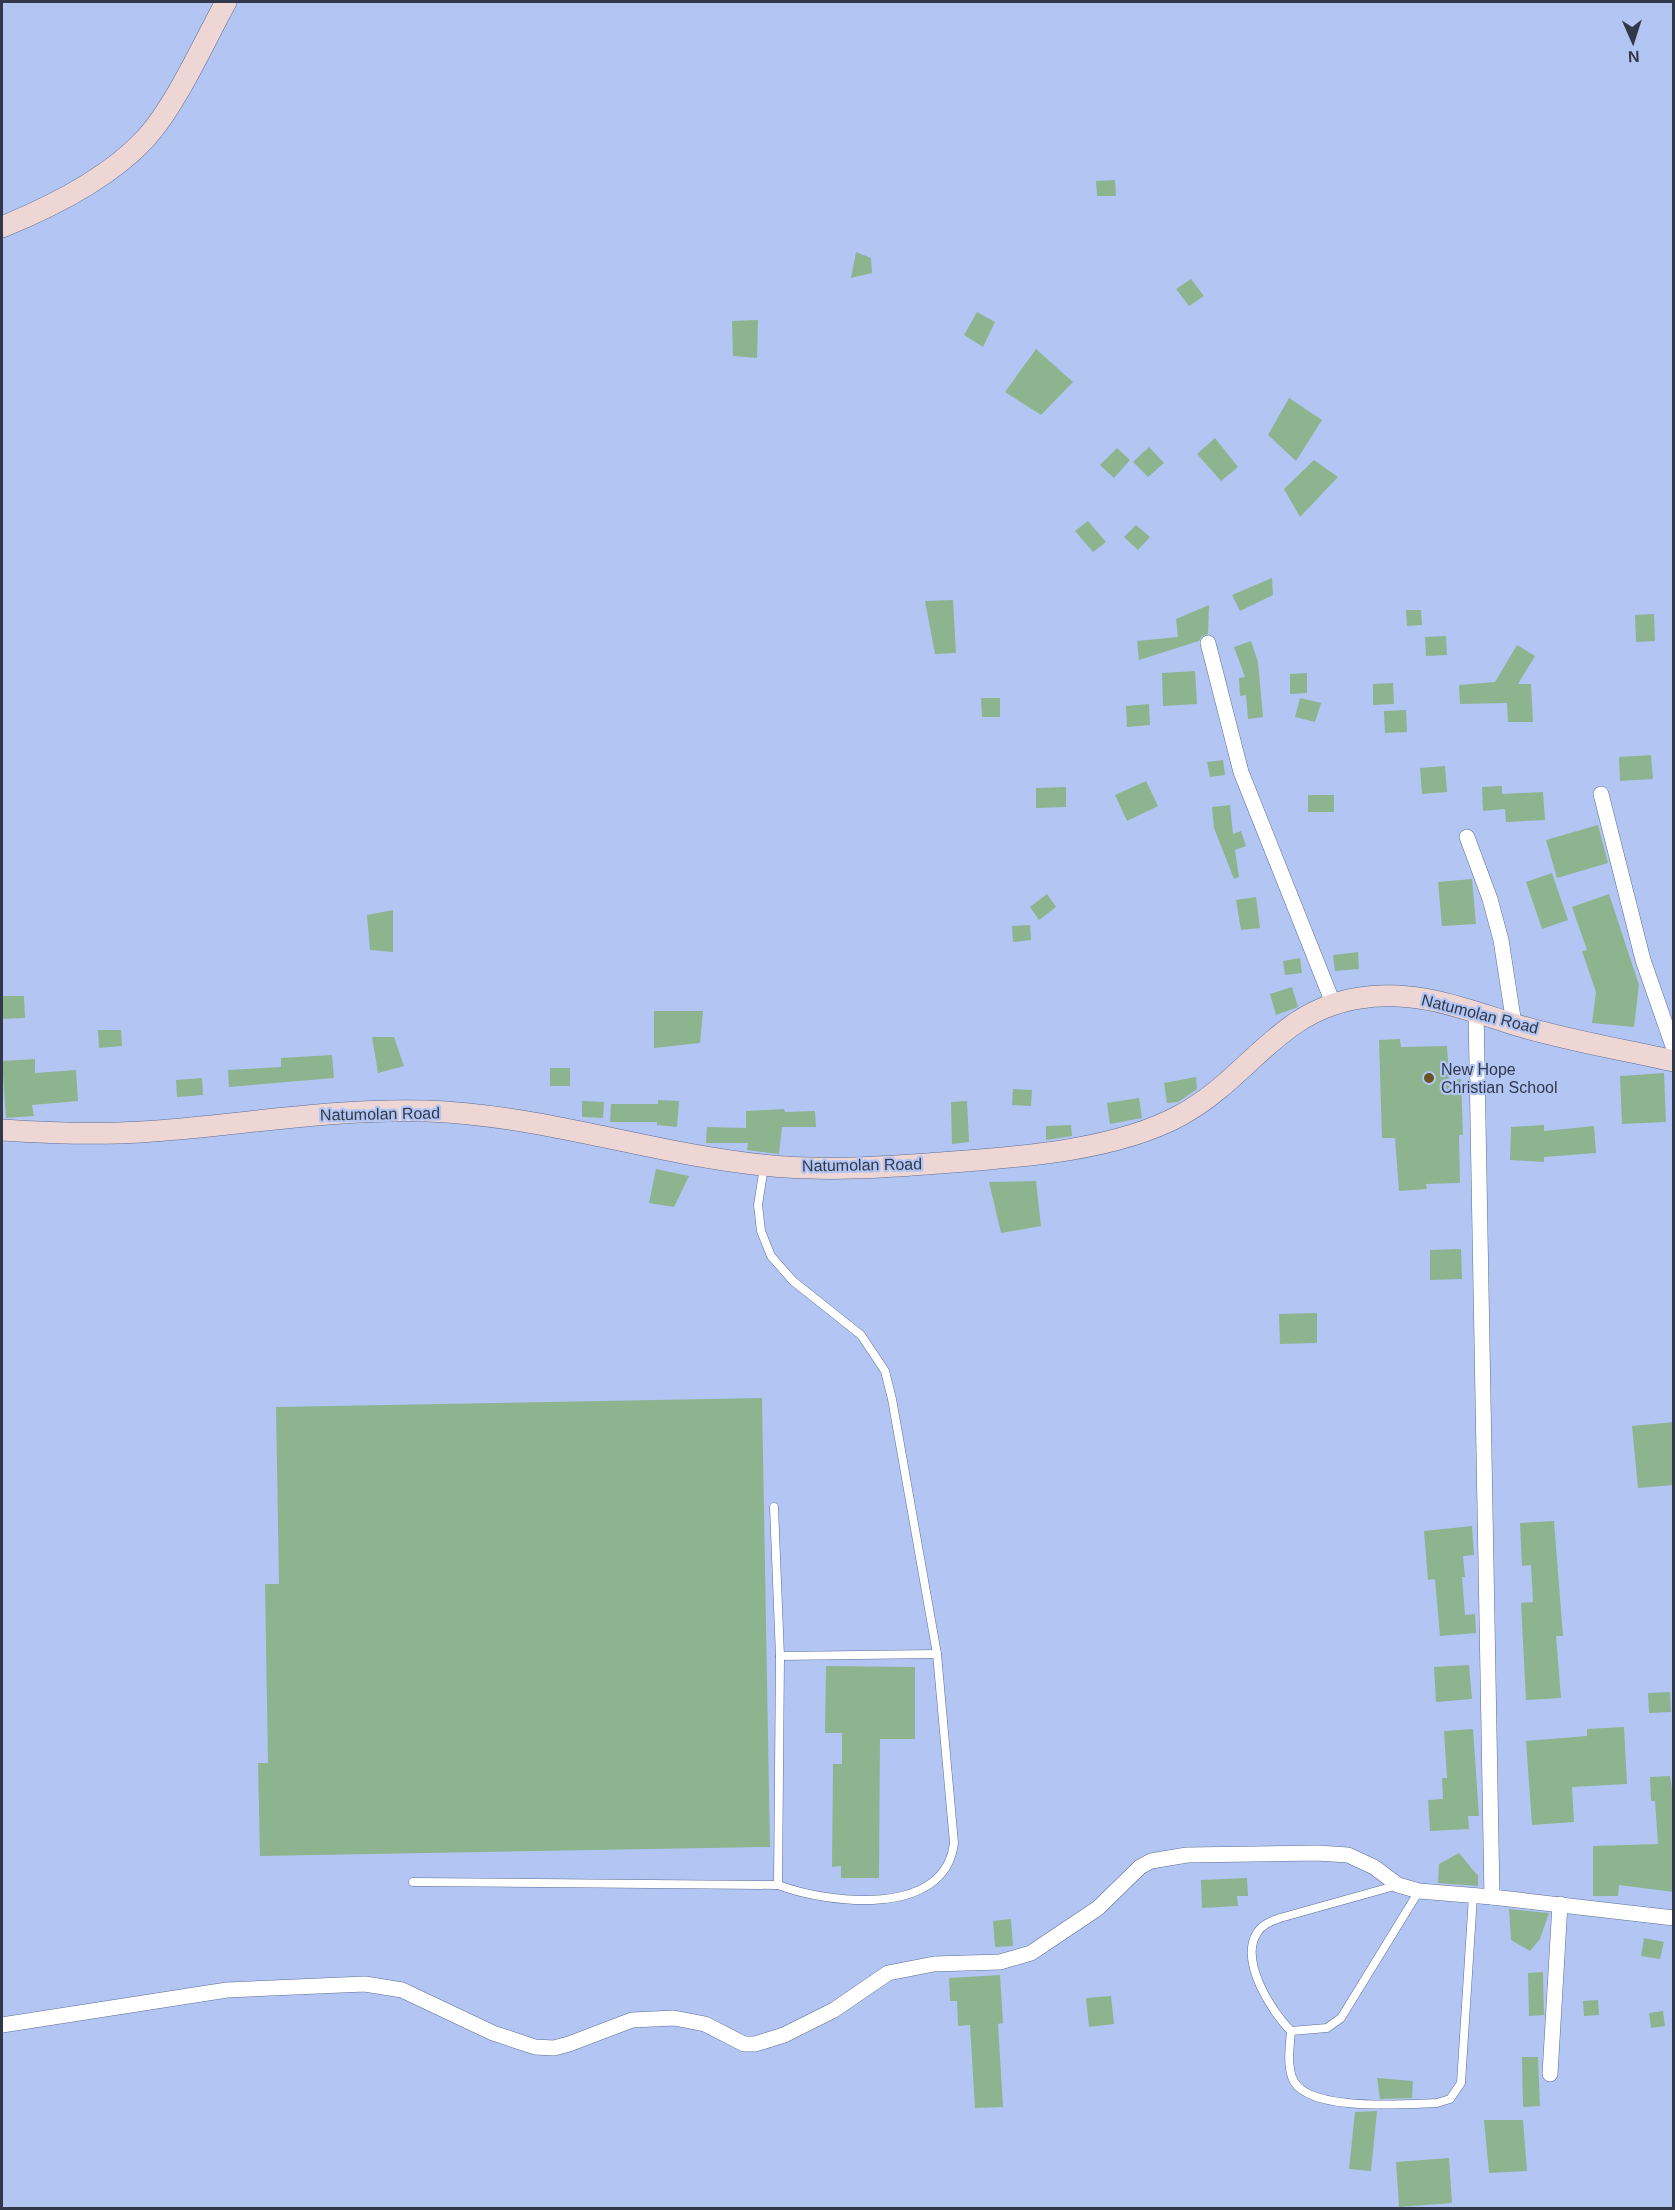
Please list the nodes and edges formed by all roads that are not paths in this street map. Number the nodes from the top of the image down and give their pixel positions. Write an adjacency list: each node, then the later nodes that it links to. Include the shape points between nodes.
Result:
1 (226, 2): 2 (street, via 146,139 118,164)
2 (2, 228)
3 (1208, 643): 6 (street, via 1241,772)
4 (1601, 794): 9 (street, via 1643,960)
5 (1467, 837): 8 (street, via 1501,940)
6 (1333, 1003): 7 (street, Natumolan Road, via 1366,996 1407,997); 12 (street, Natumolan Road, via 1296,1020 1185,1114 1132,1136 1035,1153 923,1164)
7 (1476, 1010): 8 (street, Natumolan Road); 21 (street)
8 (1514, 1024): 10 (street, Natumolan Road)
9 (1674, 1049)
10 (1674, 1062)
11 (2, 1130): 12 (street, Natumolan Road, via 138,1132 306,1115 429,1111 570,1129)
12 (764, 1166): 14 (lane, via 758,1205 761,1231 771,1256 793,1281 861,1335 885,1371)
13 (774, 1507): 15 (lane)
14 (937, 1654): 15 (lane); 17 (lane, via 954,1843 952,1858 941,1876 923,1890 896,1897 818,1897)
15 (780, 1656): 17 (lane)
16 (413, 1882): 17 (lane)
17 (778, 1885)
18 (1398, 1885): 19 (street); 24 (street, via 1374,1867 1348,1855 1187,1855 1151,1861 1098,1908 1031,1953 1000,1962 934,1964 888,1973 834,2010 784,2035 755,2044 744,2044 705,2024 674,2019 632,2020 569,2044 535,2047 493,2033 402,1990 364,1984 227,1990); 25 (lane, via 1280,1918 1255,1934 1253,1951 1260,1985 1267,2001)
19 (1419, 1892): 20 (street); 25 (lane, via 1341,2018 1327,2028)
20 (1473, 1896): 21 (street); 25 (lane, via 1461,2083 1450,2099 1437,2103 1371,2103 1338,2102 1309,2095 1292,2078)
21 (1492, 1897): 22 (street)
22 (1560, 1904): 23 (street); 26 (street)
23 (1674, 1918)
24 (2, 2025)
25 (1291, 2031)
26 (1550, 2074)

